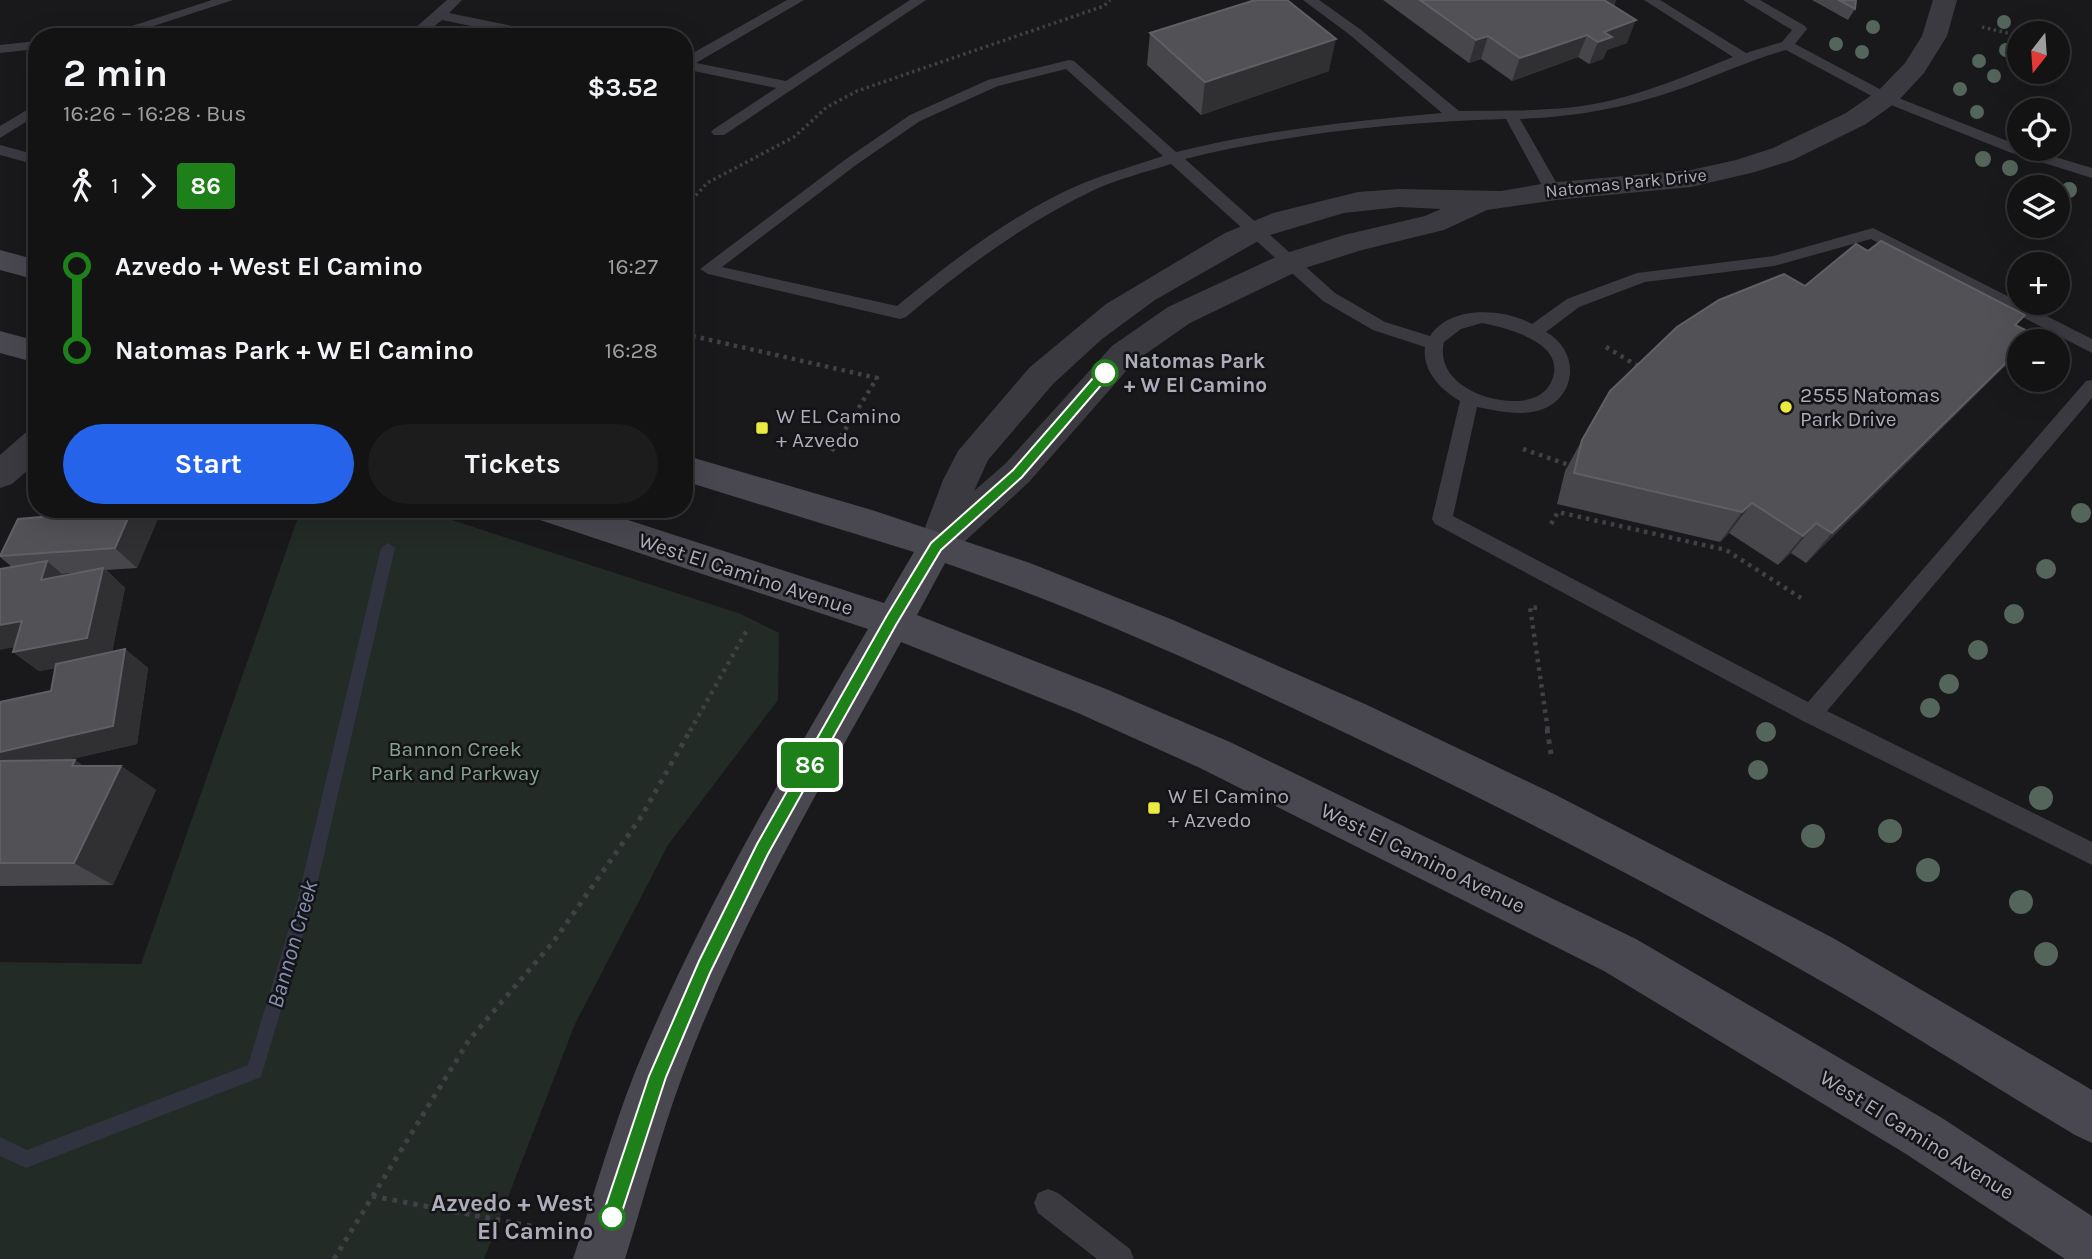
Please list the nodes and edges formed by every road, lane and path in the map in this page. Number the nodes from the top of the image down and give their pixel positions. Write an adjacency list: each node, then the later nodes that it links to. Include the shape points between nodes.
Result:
1 (226, 0): 11 (lane)
2 (456, 0): 10 (lane)
3 (797, 0): 22 (lane)
4 (919, 0): 24 (lane)
5 (1110, 0): 36 (path, via 1104,6 857,90 827,107 794,137 707,183)
6 (1310, 0): 28 (lane)
7 (1651, 0): 21 (lane)
8 (1750, 0): 18 (lane, via 1800,29)
9 (1945, 0): 25 (street, Natomas Park Drive, via 1941,23 1928,50)
10 (439, 15): 15 (lane); 16 (lane)
11 (166, 18): 13 (lane); 14 (lane)
12 (1982, 27): 17 (path)
13 (133, 28)
14 (152, 28)
15 (423, 28)
16 (502, 28)
17 (2007, 33)
18 (1787, 45): 21 (lane); 25 (lane)
19 (28, 46): 20 (lane)
20 (0, 49)
21 (1744, 58): 27 (lane, via 1668,88 1595,108)
22 (693, 60)
23 (693, 66): 24 (lane)
24 (787, 86): 29 (lane)
25 (1886, 98): 34 (lane, via 2014,149); 35 (street, Natomas Park Drive, via 1813,142 1766,159 1648,184)
26 (28, 114): 30 (lane)
27 (1511, 115): 28 (lane); 35 (lane)
28 (1455, 116): 33 (lane, via 1304,131)
29 (719, 132)
30 (0, 133)
31 (0, 150): 32 (lane)
32 (28, 158)
33 (1175, 158): 33 (lane, via 1090,186 1016,226 900,313 708,270 915,118 993,83 1069,64); 38 (lane)
34 (2092, 173)
35 (1553, 191): 37 (street, Natomas Park Drive)
36 (693, 199)
37 (1484, 201): 38 (street, Natomas Park Drive, via 1367,200); 40 (street, Natomas Park Drive, via 1434,223)
38 (1255, 230): 40 (lane); 60 (street, Natomas Park Drive, via 1150,288 1046,369 971,459)
39 (0, 260): 41 (main road)
40 (1291, 262): 45 (lane, via 1354,313); 60 (street, Natomas Park Drive, via 1180,315 1123,354 1017,473)
41 (28, 268)
42 (1535, 331): 45 (lane, via 1500,318 1465,319 1440,333); 47 (lane, via 1573,303 1643,277 1774,261 1873,233); 51 (lane, via 1551,342 1561,357 1562,386 1535,405 1514,408)
43 (693, 336): 54 (path, via 877,379)
44 (0, 342): 48 (main road)
45 (1434, 344): 51 (lane, via 1433,359 1439,373)
46 (1605, 347): 49 (path)
47 (2092, 347)
48 (28, 350)
49 (1646, 371)
50 (2092, 386): 65 (lane)
51 (1470, 398): 65 (lane, via 1442,519)
52 (1523, 449): 55 (path)
53 (28, 450): 57 (street)
54 (830, 454)
55 (1569, 465)
56 (693, 471): 60 (main road)
57 (0, 475)
58 (577, 518): 63 (main road, West El Camino Avenue)
59 (1551, 524): 61 (path, via 1559,512 1726,550)
60 (936, 547): 63 (main road); 68 (main road, via 1059,589 1205,650 1530,802 1819,955)
61 (1801, 598)
62 (1540, 608): 66 (path, via 1530,607)
63 (891, 621): 71 (main road, West El Camino Avenue, via 1214,755 1620,955 1924,1136); 72 (main road, via 763,849 705,967 658,1076)
64 (747, 630): 69 (path, via 641,817 554,941 468,1040)
65 (1811, 714): 67 (lane)
66 (1551, 754)
67 (2092, 854)
68 (2092, 1118)
69 (372, 1196): 72 (path); 73 (path)
70 (1048, 1203): 74 (lane)
71 (2092, 1246)
72 (602, 1250)
73 (334, 1259)
74 (1120, 1259)

